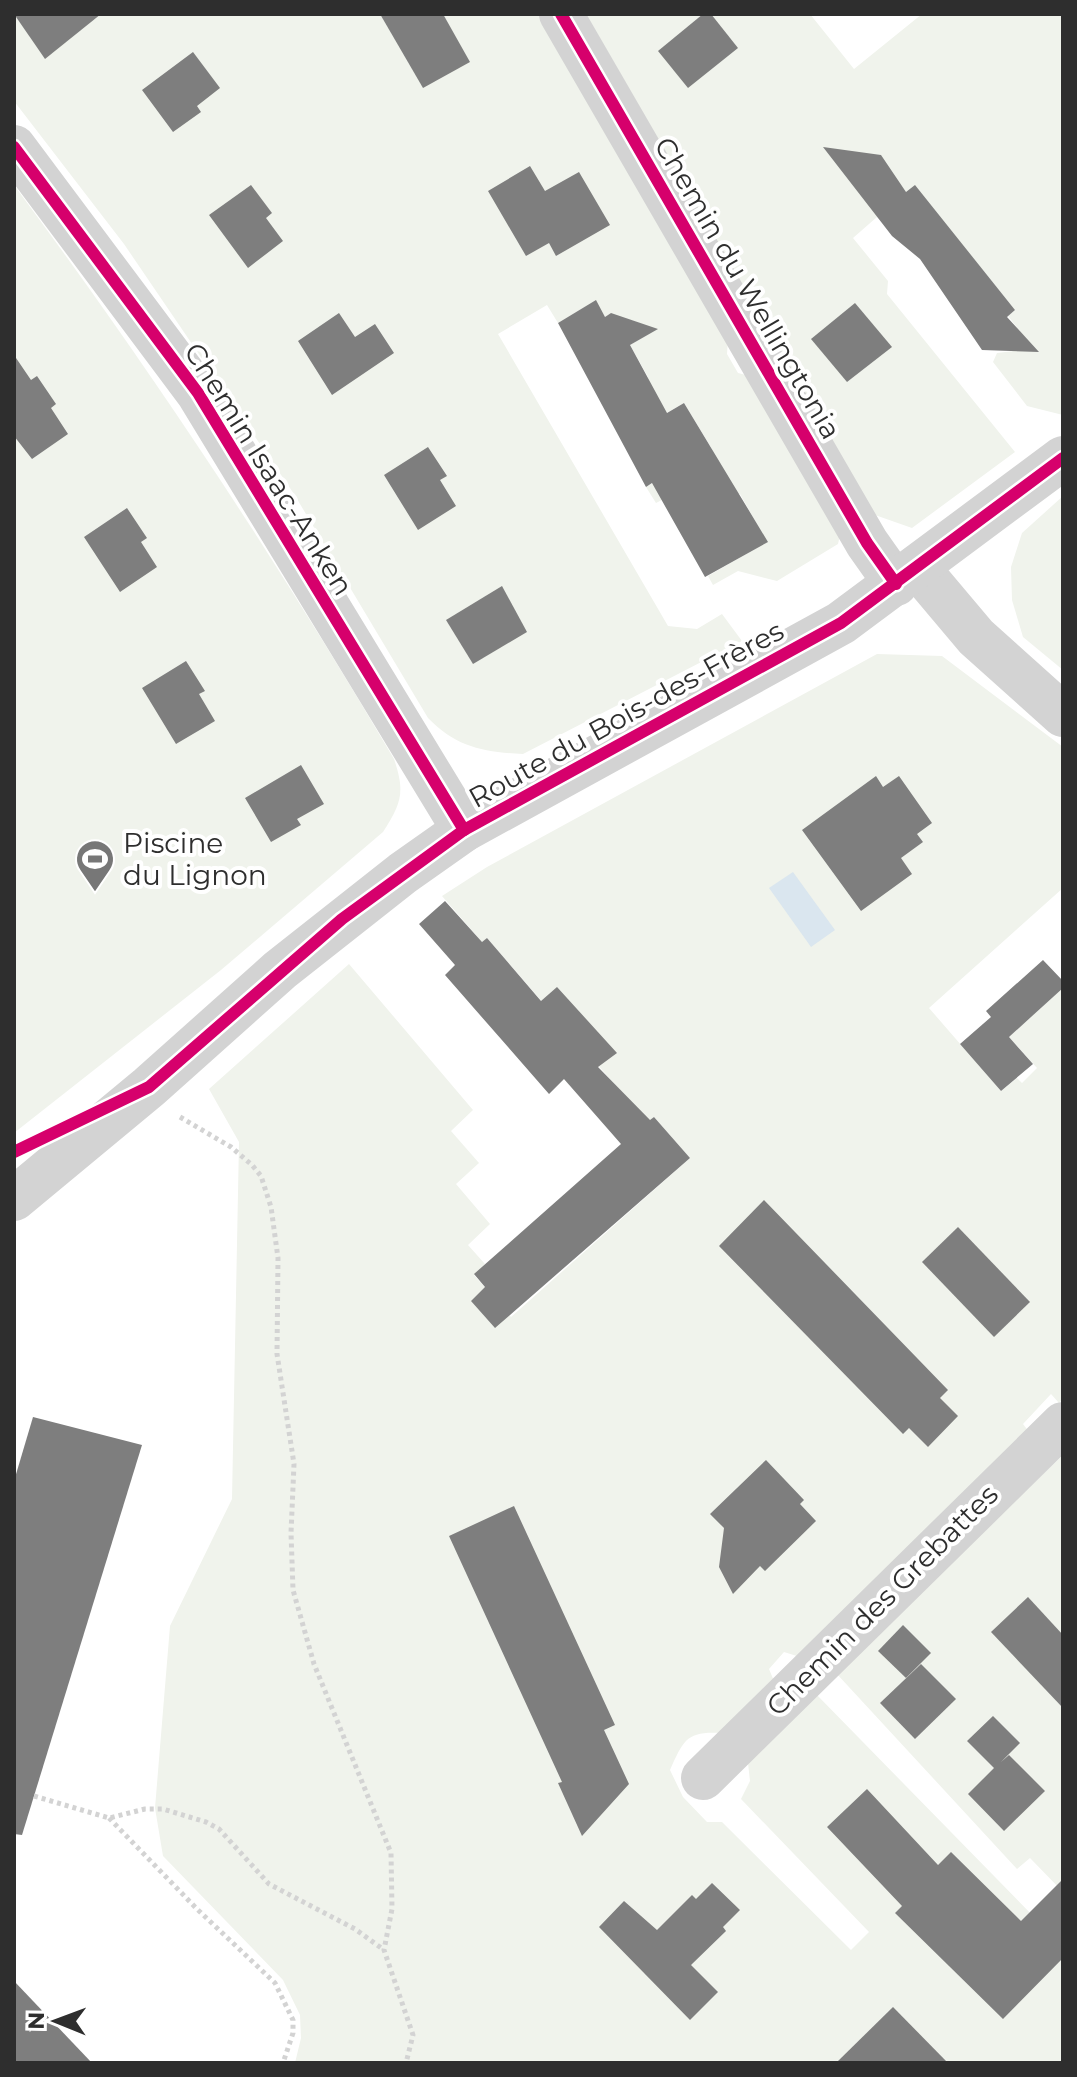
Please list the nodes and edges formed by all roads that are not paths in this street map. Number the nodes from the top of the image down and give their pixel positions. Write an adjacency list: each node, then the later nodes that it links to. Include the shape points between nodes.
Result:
1 (561, 14): 4 (street, Chemin du Wellingtonia, via 867,543)
2 (14, 147): 6 (street, Chemin Isaac-Anken, via 198,393)
3 (1063, 458): 4 (street, Route du Bois-des-Frères)
4 (906, 576): 5 (street, Chemin du Wellingtonia); 6 (street, Route du Bois-des-Frères, via 841,623)
5 (1063, 715)
6 (464, 830): 7 (street, Route du Bois-des-Frères, via 280,970)
7 (17, 1200)
8 (1063, 1424): 9 (street, Chemin des Grebattes)
9 (703, 1778)

